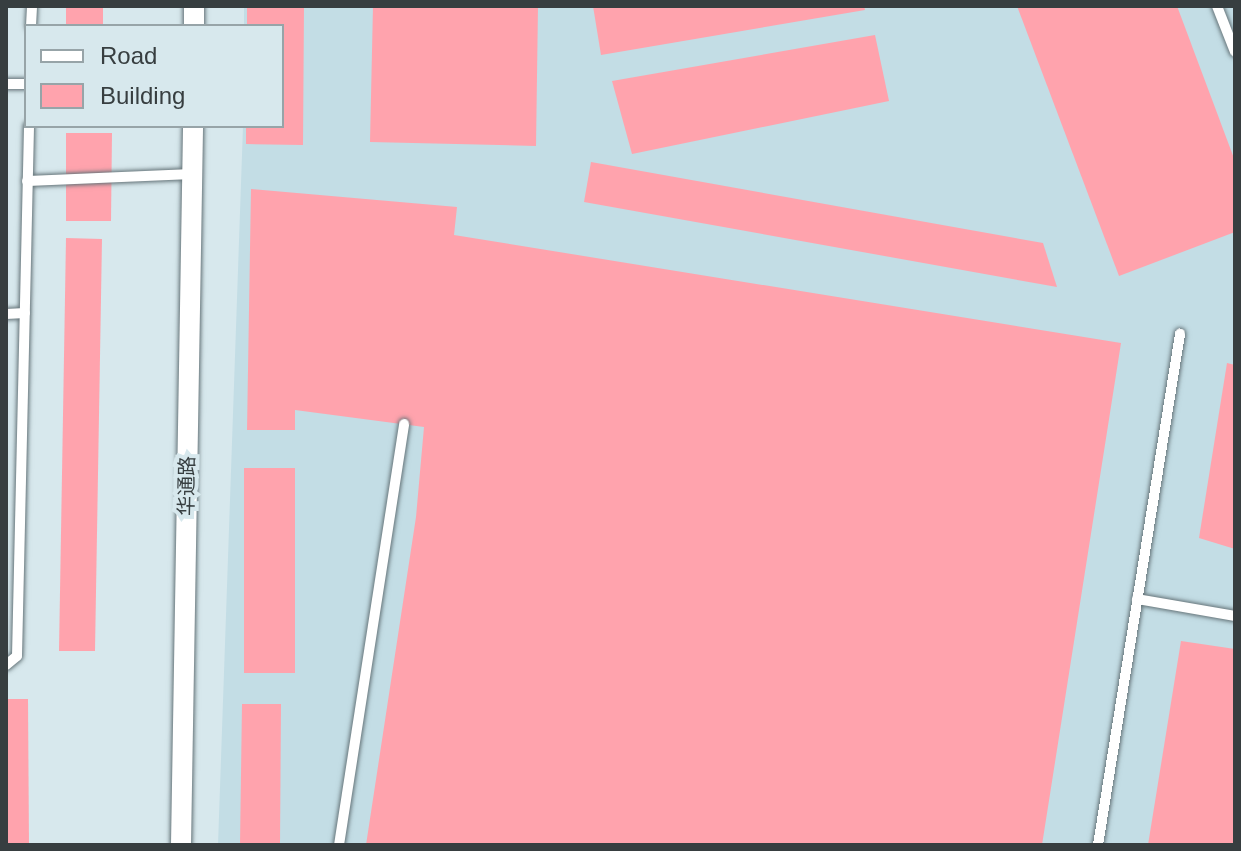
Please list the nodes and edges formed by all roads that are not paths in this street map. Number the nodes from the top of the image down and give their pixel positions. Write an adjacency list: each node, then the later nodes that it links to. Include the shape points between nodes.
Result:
1 (1217, 6): 2 (lane)
2 (1235, 52)
3 (29, 128): 6 (lane)
4 (193, 128): 5 (street, 华通路)
5 (193, 174): 6 (lane); 14 (street, 华通路)
6 (27, 181): 7 (lane)
7 (25, 313): 8 (lane); 13 (lane, via 17,656)
8 (6, 314)
9 (1180, 334): 11 (lane)
10 (404, 424): 15 (lane)
11 (1137, 599): 12 (lane); 16 (lane)
12 (1235, 616)
13 (6, 665)
14 (181, 845)
15 (339, 845)
16 (1098, 845)

